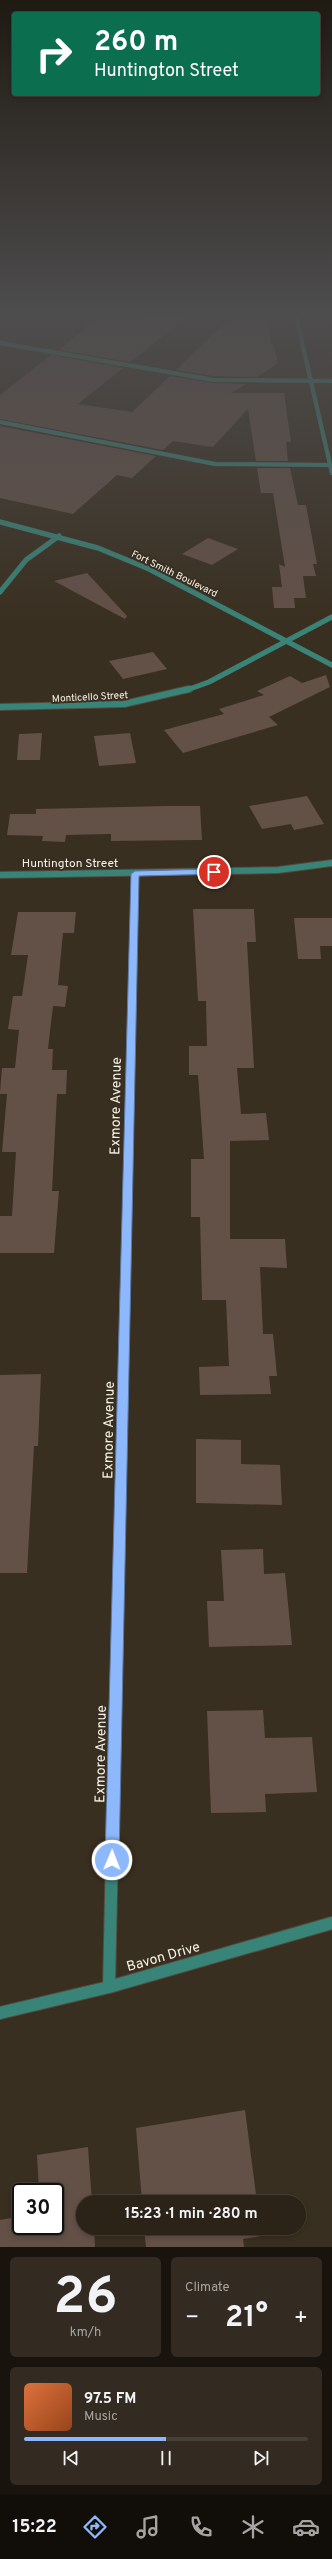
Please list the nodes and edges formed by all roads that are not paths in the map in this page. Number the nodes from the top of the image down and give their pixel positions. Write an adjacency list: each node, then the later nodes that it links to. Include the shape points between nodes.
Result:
1 (318, 417): 3 (street)
2 (0, 422): 3 (street, via 215,464)
3 (330, 465): 4 (street)
4 (332, 473)
5 (0, 522): 6 (street, Fort Smith Boulevard)
6 (59, 536): 7 (street, via 26,560); 9 (street, Fort Smith Boulevard, via 98,548 149,569)
7 (0, 592)
8 (332, 617): 9 (street, Monticello Street)
9 (288, 641): 10 (street, Fort Smith Boulevard); 11 (street, Monticello Street, via 209,682 175,694 124,704)
10 (332, 665)
11 (0, 707)
12 (332, 863): 13 (street, Huntington Street, via 278,870)
13 (135, 874): 14 (street, Huntington Street); 16 (street, Exmore Avenue)
14 (0, 875)
15 (332, 1923): 16 (street, Bavon Drive)
16 (109, 1987): 17 (street, Bavon Drive)
17 (0, 2013)

